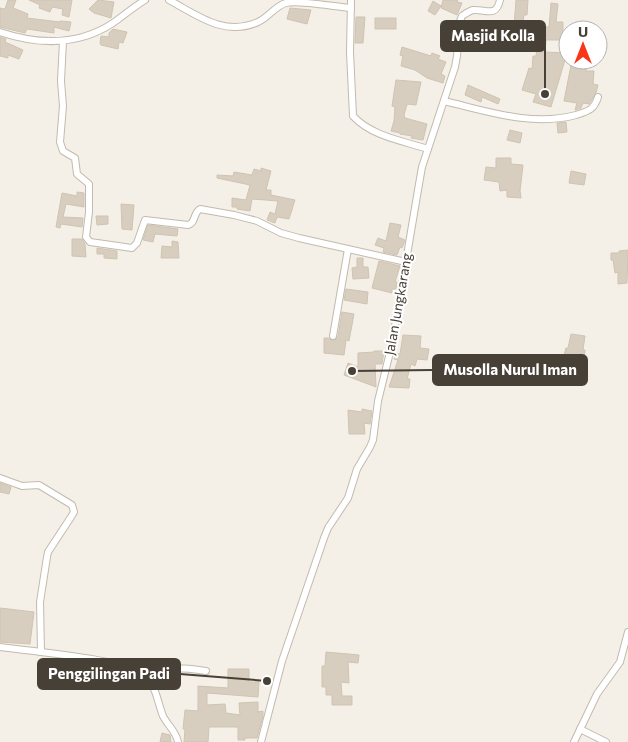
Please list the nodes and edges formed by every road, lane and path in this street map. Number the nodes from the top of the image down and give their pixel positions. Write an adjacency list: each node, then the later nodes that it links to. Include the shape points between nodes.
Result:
1 (145, 0): 7 (street, via 112,23 87,35)
2 (169, 0): 5 (street, via 214,25 224,27 258,22 284,3)
3 (351, 0): 5 (street)
4 (500, 0): 9 (street, Jalan Jungkarang, via 494,11 474,10 462,16 457,56)
5 (351, 8): 10 (street, via 353,116 378,133)
6 (0, 32): 7 (street, via 15,37)
7 (63, 41): 11 (street, via 60,142 63,151 75,158 77,174 89,184 86,237 90,242 132,248 145,220 188,225 200,209 257,221 281,233)
8 (598, 97): 9 (street, via 589,111 548,120 498,114)
9 (444, 100): 10 (street, Jalan Jungkarang)
10 (428, 149): 12 (street, Jalan Jungkarang)
11 (348, 249): 12 (street); 13 (street)
12 (406, 262): 22 (street, Jalan Jungkarang, via 370,447 357,470 348,498 324,538 282,660)
13 (333, 336)
14 (0, 478): 17 (street, via 22,486 39,485 74,508 48,552 40,602)
15 (628, 632): 20 (street, via 620,662 597,694)
16 (0, 647): 17 (street)
17 (41, 652): 19 (street, via 134,668)
18 (206, 671): 19 (street, via 173,668 162,680)
19 (150, 681): 21 (street)
20 (580, 729): 23 (street); 24 (street)
21 (178, 742)
22 (261, 742)
23 (574, 742)
24 (606, 742)

